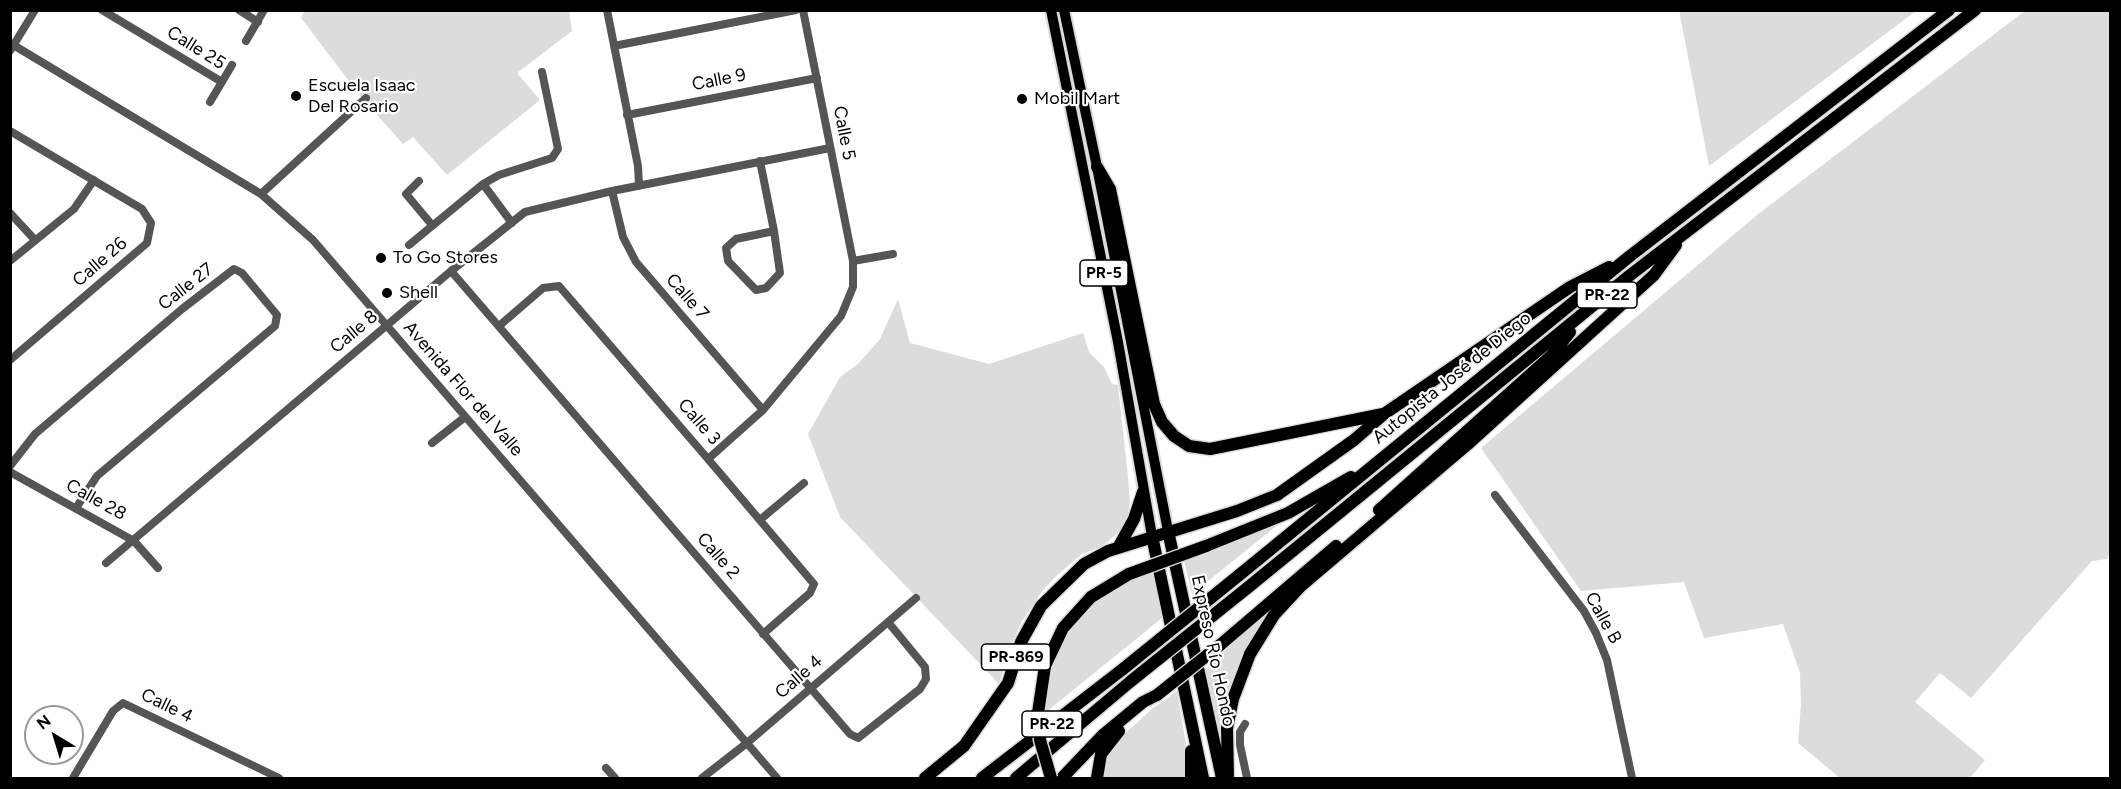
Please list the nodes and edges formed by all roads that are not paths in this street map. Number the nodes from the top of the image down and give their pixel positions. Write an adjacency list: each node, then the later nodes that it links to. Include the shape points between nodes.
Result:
1 (35, 10): 14 (street)
2 (102, 10): 19 (street, Calle 25)
3 (239, 10): 12 (street)
4 (264, 10): 12 (street)
5 (607, 10): 15 (street)
6 (796, 10): 15 (street)
7 (804, 10): 18 (street, Calle 5)
8 (1051, 10): 33 (main road, PR-5)
9 (1064, 10): 26 (main road, PR-5)
10 (1949, 10): 43 (highway, Autopista José de Diego / PR-22)
11 (1975, 10): 38 (highway, Autopista José de Diego / PR-22)
12 (258, 22): 13 (street)
13 (246, 41)
14 (12, 46): 32 (street, Avenida Flor del Valle)
15 (614, 46): 22 (street)
16 (232, 65): 19 (street)
17 (542, 72): 29 (street, via 558,149 552,158)
18 (817, 78): 22 (street, Calle 9); 24 (street, Calle 5)
19 (222, 82): 21 (street, Calle 25)
20 (366, 98): 32 (street)
21 (210, 102)
22 (627, 115): 30 (street)
23 (10, 130): 27 (street, Calle 26)
24 (830, 148): 25 (street, Calle 8); 45 (street, Calle 5)
25 (760, 161): 30 (street, Calle 8); 37 (street)
26 (1097, 167): 47 (main road, PR-5); 53 (highway, via 1110,189 1154,404 1174,436 1189,446 1210,449)
27 (94, 180): 39 (street, via 74,209); 51 (street, Calle 26, via 142,209 152,223 147,243)
28 (419, 181): 36 (street, via 406,194)
29 (483, 184): 35 (street); 36 (street)
30 (639, 186): 31 (street, Calle 8)
31 (612, 191): 35 (street, Calle 8, via 525,213); 52 (street, Calle 7, via 623,237 636,262)
32 (261, 194): 49 (street, Avenida Flor del Valle, via 313,240)
33 (1092, 211): 47 (main road, via 1101,218 1115,281); 61 (main road, PR-5)
34 (10, 213): 39 (street)
35 (512, 223): 46 (street, Calle 8)
36 (432, 225): 40 (street)
37 (774, 231): 37 (street, via 780,273 766,288 756,290 728,261 726,248 736,239)
38 (1684, 233): 48 (highway, Autopista José de Diego / PR-22); 94 (highway, via 1654,275 1468,444 1301,586 1274,615 1250,654 1233,699 1227,728)
39 (35, 240): 44 (street)
40 (409, 245)
41 (10, 246): 44 (street)
42 (893, 254): 45 (street)
43 (1630, 256): 53 (highway, via 1569,287); 57 (highway, Autopista José de Diego / PR-22)
44 (14, 258)
45 (853, 261): 52 (street, Calle 5, via 852,287 841,316)
46 (451, 271): 49 (street, Calle 8); 50 (street, Calle 2)
47 (1123, 294): 65 (main road, PR-5)
48 (1586, 312): 75 (highway, bridge, via 1552,355 1377,511); 87 (highway, Autopista José de Diego / PR-22, bridge)
49 (387, 326): 54 (street, Avenida Flor del Valle); 67 (street, Calle 8)
50 (499, 326): 56 (street, Calle 3, via 543,288 559,286); 73 (street, Calle 2)
51 (10, 360)
52 (762, 410): 56 (street, Calle 5)
53 (1384, 414): 65 (highway, via 1277,495)
54 (465, 417): 55 (street); 78 (street, Avenida Flor del Valle)
55 (432, 443)
56 (708, 459): 64 (street, Calle 3)
57 (1378, 462): 86 (highway, Autopista José de Diego / PR-22, bridge); 88 (highway, bridge, via 1288,513 1129,574 1091,597 1063,628 1045,666 1038,713 1040,740)
58 (10, 466): 63 (street, Calle 27, via 34,434 183,309 234,269 242,273 277,315 275,326 97,476)
59 (10, 472): 63 (street, Calle 28)
60 (804, 483): 64 (street)
61 (1143, 492): 66 (main road, PR-5); 68 (highway)
62 (1495, 495): 96 (street, Calle B, via 1584,611 1596,633 1607,660)
63 (76, 508): 67 (street, Calle 28)
64 (761, 519): 73 (street, Calle 3, via 814,584 810,593)
65 (1168, 531): 66 (highway); 93 (highway, Expreso Río Hondo / PR-5)
66 (1152, 536): 68 (highway, PR-869); 77 (highway, Expreso Río Hondo / PR-5)
67 (134, 541): 69 (street, Calle 8); 70 (street, Calle 28)
68 (1118, 548): 85 (highway, PR-869, via 1084,564 1041,606 1021,642 1008,683 964,746)
69 (106, 563)
70 (158, 568)
71 (916, 598): 72 (street, Calle 4)
72 (888, 622): 74 (street, Calle 4); 74 (street, Calle 2, via 925,667 926,679 920,689 858,738 850,734)
73 (764, 634): 74 (street, Calle 2)
74 (811, 688): 78 (street, Calle 4)
75 (1157, 695): 89 (highway, via 1103,735); 90 (highway, via 1109,740 1098,761)
76 (1245, 724): 95 (street, via 1240,732 1240,745)
77 (1192, 727): 91 (highway, via 1188,739); 92 (highway, Expreso Río Hondo / PR-5)
78 (747, 743): 83 (street, Calle 4); 84 (street, Avenida Flor del Valle)
79 (606, 768): 82 (street)
80 (73, 778): 81 (street, Calle 4, via 114,711 123,703)
81 (279, 778)
82 (615, 778)
83 (702, 778)
84 (777, 778)
85 (925, 778)
86 (982, 778)
87 (1016, 778)
88 (1051, 778)
89 (1062, 778)
90 (1097, 778)
91 (1191, 778)
92 (1203, 778)
93 (1222, 778)
94 (1228, 778)
95 (1247, 778)
96 (1632, 778)

